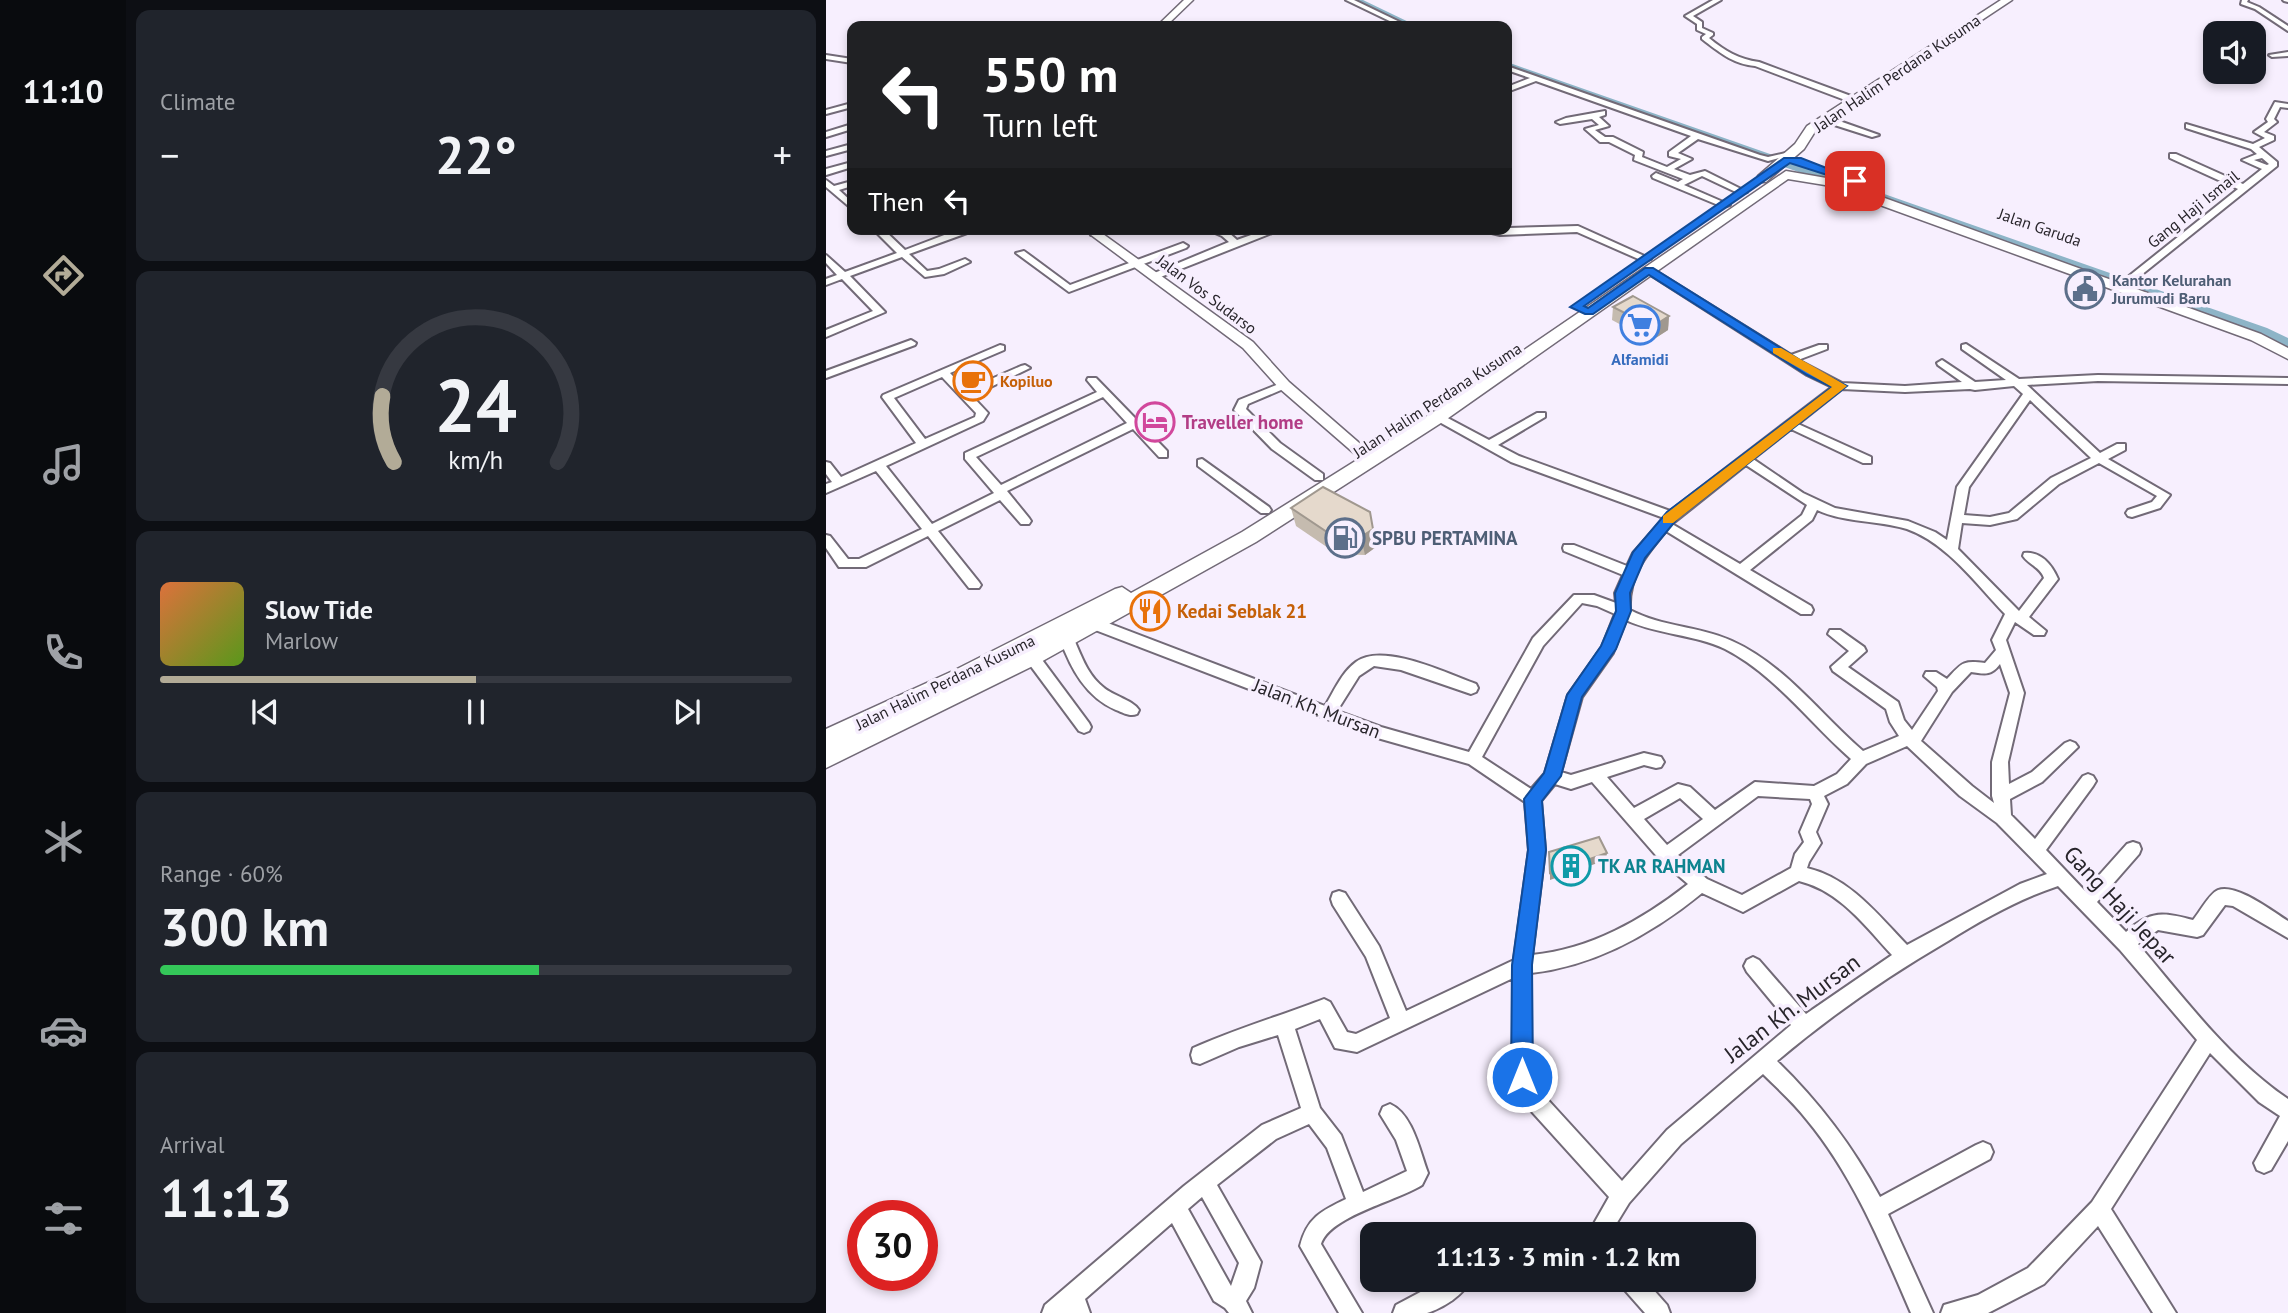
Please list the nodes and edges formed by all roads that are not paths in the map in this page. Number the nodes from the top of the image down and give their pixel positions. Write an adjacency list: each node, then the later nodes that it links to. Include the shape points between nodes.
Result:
1 (1189, 0): 6 (street)
2 (1349, 0): 7 (street)
3 (1718, 0): 18 (street, via 1688,16 1711,34 1704,38 1717,50 1739,62)
4 (2007, 0): 18 (main road, Jalan Halim Perdana Kusuma)
5 (2245, 0): 8 (street, via 2243,3)
6 (1166, 21)
7 (1394, 21)
8 (2288, 29)
9 (2278, 45): 10 (street)
10 (2288, 46)
11 (2288, 54): 12 (street)
12 (2272, 55)
13 (826, 57): 14 (street)
14 (847, 60)
15 (1512, 71): 16 (street)
16 (1537, 78): 17 (street); 19 (street)
17 (1512, 88)
18 (1856, 101): 25 (main road, Jalan Halim Perdana Kusuma)
19 (1616, 106): 23 (street); 31 (street)
20 (2288, 106): 33 (street, via 2278,104 2273,122 2258,132 2271,138)
21 (847, 107): 22 (street)
22 (826, 113)
23 (1595, 117): 26 (street); 41 (street, via 1605,125 1589,129 1596,135)
24 (1863, 118): 27 (street)
25 (1825, 119): 27 (street); 38 (main road, Jalan Halim Perdana Kusuma, via 1811,128)
26 (1560, 122)
27 (1847, 126): 32 (street)
28 (2189, 126): 33 (street)
29 (847, 128): 30 (street)
30 (828, 133)
31 (1698, 135): 38 (street); 41 (street, via 1672,154 1688,159)
32 (1875, 135)
33 (2255, 147): 36 (street)
34 (847, 148): 35 (street)
35 (826, 154)
36 (2262, 155): 40 (street, via 2274,163); 40 (street, via 2246,160)
37 (2173, 156): 47 (street)
38 (1785, 160): 48 (main road, Jalan Halim Perdana Kusuma); 64 (main road, Jalan Halim Perdana Kusuma); 68 (main road, Jalan Garuda, via 1828,182)
39 (847, 166): 42 (street)
40 (2271, 168): 47 (street, Gang Haji Ismail)
41 (1667, 170): 44 (street)
42 (826, 172)
43 (1656, 176): 46 (street)
44 (1689, 178): 46 (street); 48 (street, via 1702,173)
45 (830, 186): 49 (street)
46 (1678, 186): 50 (street)
47 (2244, 188): 68 (street, Gang Haji Ismail)
48 (1743, 192): 50 (main road, Jalan Halim Perdana Kusuma)
49 (847, 201)
50 (1726, 205): 64 (main road, Jalan Halim Perdana Kusuma)
51 (1512, 232): 64 (street, via 1578,229)
52 (883, 235): 60 (street)
53 (956, 235): 60 (street)
54 (1102, 235): 63 (street, Jalan Vos Sudarso)
55 (1226, 235): 57 (street)
56 (1260, 235): 57 (street)
57 (1235, 243): 67 (street)
58 (1183, 246): 63 (street)
59 (1021, 253): 63 (street, via 1069,289)
60 (903, 254): 65 (street, via 923,273); 66 (street)
61 (826, 258): 66 (street)
62 (965, 262): 65 (street)
63 (1138, 264): 67 (street, Jalan Vos Sudarso)
64 (1647, 265): 74 (main road, Jalan Halim Perdana Kusuma); 79 (street)
65 (941, 272): 70 (street)
66 (844, 276): 69 (street); 71 (street, via 880,312)
67 (1155, 276): 86 (street, Jalan Vos Sudarso, via 1248,345)
68 (2118, 279): 73 (main road, Jalan Garuda, via 2238,315); 78 (main road, Jalan Garuda)
69 (826, 282)
70 (954, 283)
71 (826, 334)
72 (901, 335): 83 (street, via 914,346)
73 (2288, 337)
74 (1537, 341): 93 (main road, Jalan Halim Perdana Kusuma); 99 (main road, Jalan Halim Perdana Kusuma)
75 (1823, 347): 79 (street)
76 (1966, 347): 89 (street)
77 (1000, 348): 82 (street)
78 (2288, 354)
79 (1791, 359): 87 (street)
80 (1942, 363): 88 (street)
81 (1025, 369): 91 (street)
82 (943, 372): 91 (street); 96 (street, via 886,399)
83 (826, 375)
84 (1092, 380): 90 (street)
85 (2288, 382): 89 (street, via 2098,378)
86 (1284, 385): 99 (street, Jalan Vos Sudarso); 107 (street, via 1243,402 1240,410 1276,446)
87 (1840, 386): 88 (street); 95 (street)
88 (1975, 387): 89 (street)
89 (2024, 389): 101 (street); 114 (street, via 1963,486)
90 (1103, 393): 94 (street); 110 (street, via 969,457)
91 (965, 395): 96 (street, via 982,416)
92 (1541, 415): 97 (street)
93 (1438, 416): 97 (street); 128 (main road, Jalan Halim Perdana Kusuma, via 1249,537)
94 (1135, 424): 100 (street); 110 (street)
95 (1789, 424): 102 (street); 103 (street)
96 (923, 445): 106 (street)
97 (1488, 446): 115 (street)
98 (2121, 446): 101 (street)
99 (1360, 451): 107 (main road, Jalan Halim Perdana Kusuma)
100 (1163, 454)
101 (2098, 458): 113 (street, via 2164,495 2157,505); 114 (street, via 2055,481 2013,516 1990,521)
102 (1747, 460): 111 (street); 115 (street)
103 (1867, 460)
104 (1202, 463): 112 (street)
105 (826, 466): 108 (street)
106 (878, 466): 108 (street); 117 (street)
107 (1319, 477): 112 (main road, Jalan Halim Perdana Kusuma)
108 (839, 483): 109 (street)
109 (826, 489)
110 (1002, 492): 116 (street); 117 (street)
111 (1815, 504): 120 (street, via 1832,512 1908,526); 122 (street, via 1808,517)
112 (1265, 510): 140 (main road, Jalan Halim Perdana Kusuma, via 1132,588 963,676)
113 (2133, 513)
114 (1959, 519): 120 (street)
115 (1667, 520): 122 (street); 123 (street, via 1638,556)
116 (1025, 521)
117 (928, 530): 118 (street, via 852,566 844,564); 124 (street)
118 (826, 539)
119 (1569, 548): 123 (street)
120 (1951, 550): 127 (street)
121 (2029, 556): 127 (street, via 2047,568 2051,579)
122 (1742, 570): 125 (street)
123 (1631, 573): 126 (street, via 1622,593)
124 (974, 585)
125 (1806, 610)
126 (1623, 611): 144 (street, via 1588,598 1572,603 1538,642); 145 (street, via 1640,621 1699,633 1733,647); 148 (street, via 1608,649 1575,695)
127 (2016, 616): 129 (street); 132 (street, via 2000,633)
128 (1095, 624): 131 (main road, Jalan Halim Perdana Kusuma); 138 (street, Jalan Kh. Mursan)
129 (2039, 631)
130 (1835, 634): 141 (street, Gang Haji Jepar, via 1859,651 1838,667 1893,706 1897,722)
131 (1067, 639): 133 (main road, Jalan Halim Perdana Kusuma); 137 (street, via 1073,659 1095,691)
132 (2004, 650): 136 (street, via 1988,669 1968,666); 151 (street, via 2017,692 2000,762)
133 (1032, 657): 139 (street); 143 (main road, Jalan Halim Perdana Kusuma)
134 (1931, 676): 136 (street)
135 (1471, 688): 138 (street, via 1391,661 1367,661)
136 (1945, 690): 141 (street)
137 (1132, 710)
138 (1329, 712): 144 (street, Jalan Kh. Mursan, via 1379,733)
139 (1084, 727)
140 (826, 739)
141 (1910, 740): 145 (street); 154 (street, Gang Haji Jepar)
142 (2070, 747): 151 (street, via 2037,777)
143 (826, 758)
144 (1473, 759): 152 (street, Jalan Kh. Mursan)
145 (1861, 759): 150 (street, via 1842,779)
146 (1656, 762): 147 (street, via 1644,760)
147 (1594, 774): 148 (street, via 1571,782); 153 (street)
148 (1552, 776): 152 (street)
149 (2088, 781): 157 (street, via 2053,834)
150 (1815, 793): 155 (street, via 1755,789); 159 (street, via 1820,804 1808,832 1813,843 1801,859)
151 (2000, 796): 154 (street)
152 (1533, 799): 167 (street, via 1537,850)
153 (1634, 816): 155 (street, via 1678,791); 158 (street)
154 (2003, 818): 157 (street, Gang Haji Jepar)
155 (1714, 819): 158 (street)
156 (2133, 849): 163 (street)
157 (2034, 851): 160 (street, Gang Haji Jepar)
158 (1666, 855): 161 (street)
159 (1798, 873): 161 (street, via 1743,904); 166 (street, via 1833,884)
160 (2060, 878): 163 (street, Gang Haji Jepar); 166 (street, Jalan Kh. Mursan, via 2026,889)
161 (1702, 884): 167 (street, via 1606,943 1552,963)
162 (1339, 899): 169 (street, via 1373,952)
163 (2085, 902): 165 (street, Gang Haji Jepar)
164 (2288, 930): 165 (street, via 2235,898 2221,897 2197,929 2160,920 2147,923)
165 (2126, 944): 172 (street, Gang Haji Jepar)
166 (1905, 956): 171 (street, Jalan Kh. Mursan)
167 (1522, 965): 169 (street); 182 (street, via 1522,1077 1531,1096)
168 (1753, 966): 171 (street)
169 (1401, 1022): 170 (street, via 1348,1044 1324,1008)
170 (1284, 1024): 173 (street); 176 (street)
171 (1804, 1026): 174 (street, Jalan Kh. Mursan)
172 (2208, 1040): 175 (street, Gang Haji Jepar); 185 (street)
173 (1200, 1055)
174 (1762, 1060): 182 (street, Jalan Kh. Mursan, via 1674,1137); 186 (street, via 1815,1115)
175 (2288, 1110)
176 (1312, 1113): 181 (street, via 1269,1132); 183 (street, via 1334,1142)
177 (1390, 1114): 183 (street, via 1404,1134 1418,1173 1410,1182)
178 (2288, 1122): 180 (street)
179 (1983, 1152): 186 (street)
180 (2264, 1163)
181 (1205, 1183): 184 (street); 191 (street, via 1250,1262)
182 (1622, 1196): 187 (street, Jalan Kh. Mursan)
183 (1358, 1204): 193 (street, via 1315,1229 1310,1238 1310,1246)
184 (1175, 1207): 190 (street); 191 (street, via 1222,1293)
185 (2099, 1209): 197 (street, via 2036,1276 1981,1305); 198 (street)
186 (1876, 1210): 196 (street)
187 (1607, 1222)
188 (1445, 1292): 194 (street)
189 (1641, 1292): 195 (street)
190 (1076, 1305): 192 (street)
191 (1237, 1306)
192 (1054, 1313)
193 (1351, 1313)
194 (1405, 1313)
195 (1659, 1313)
196 (1922, 1313)
197 (1952, 1313)
198 (2165, 1313)

